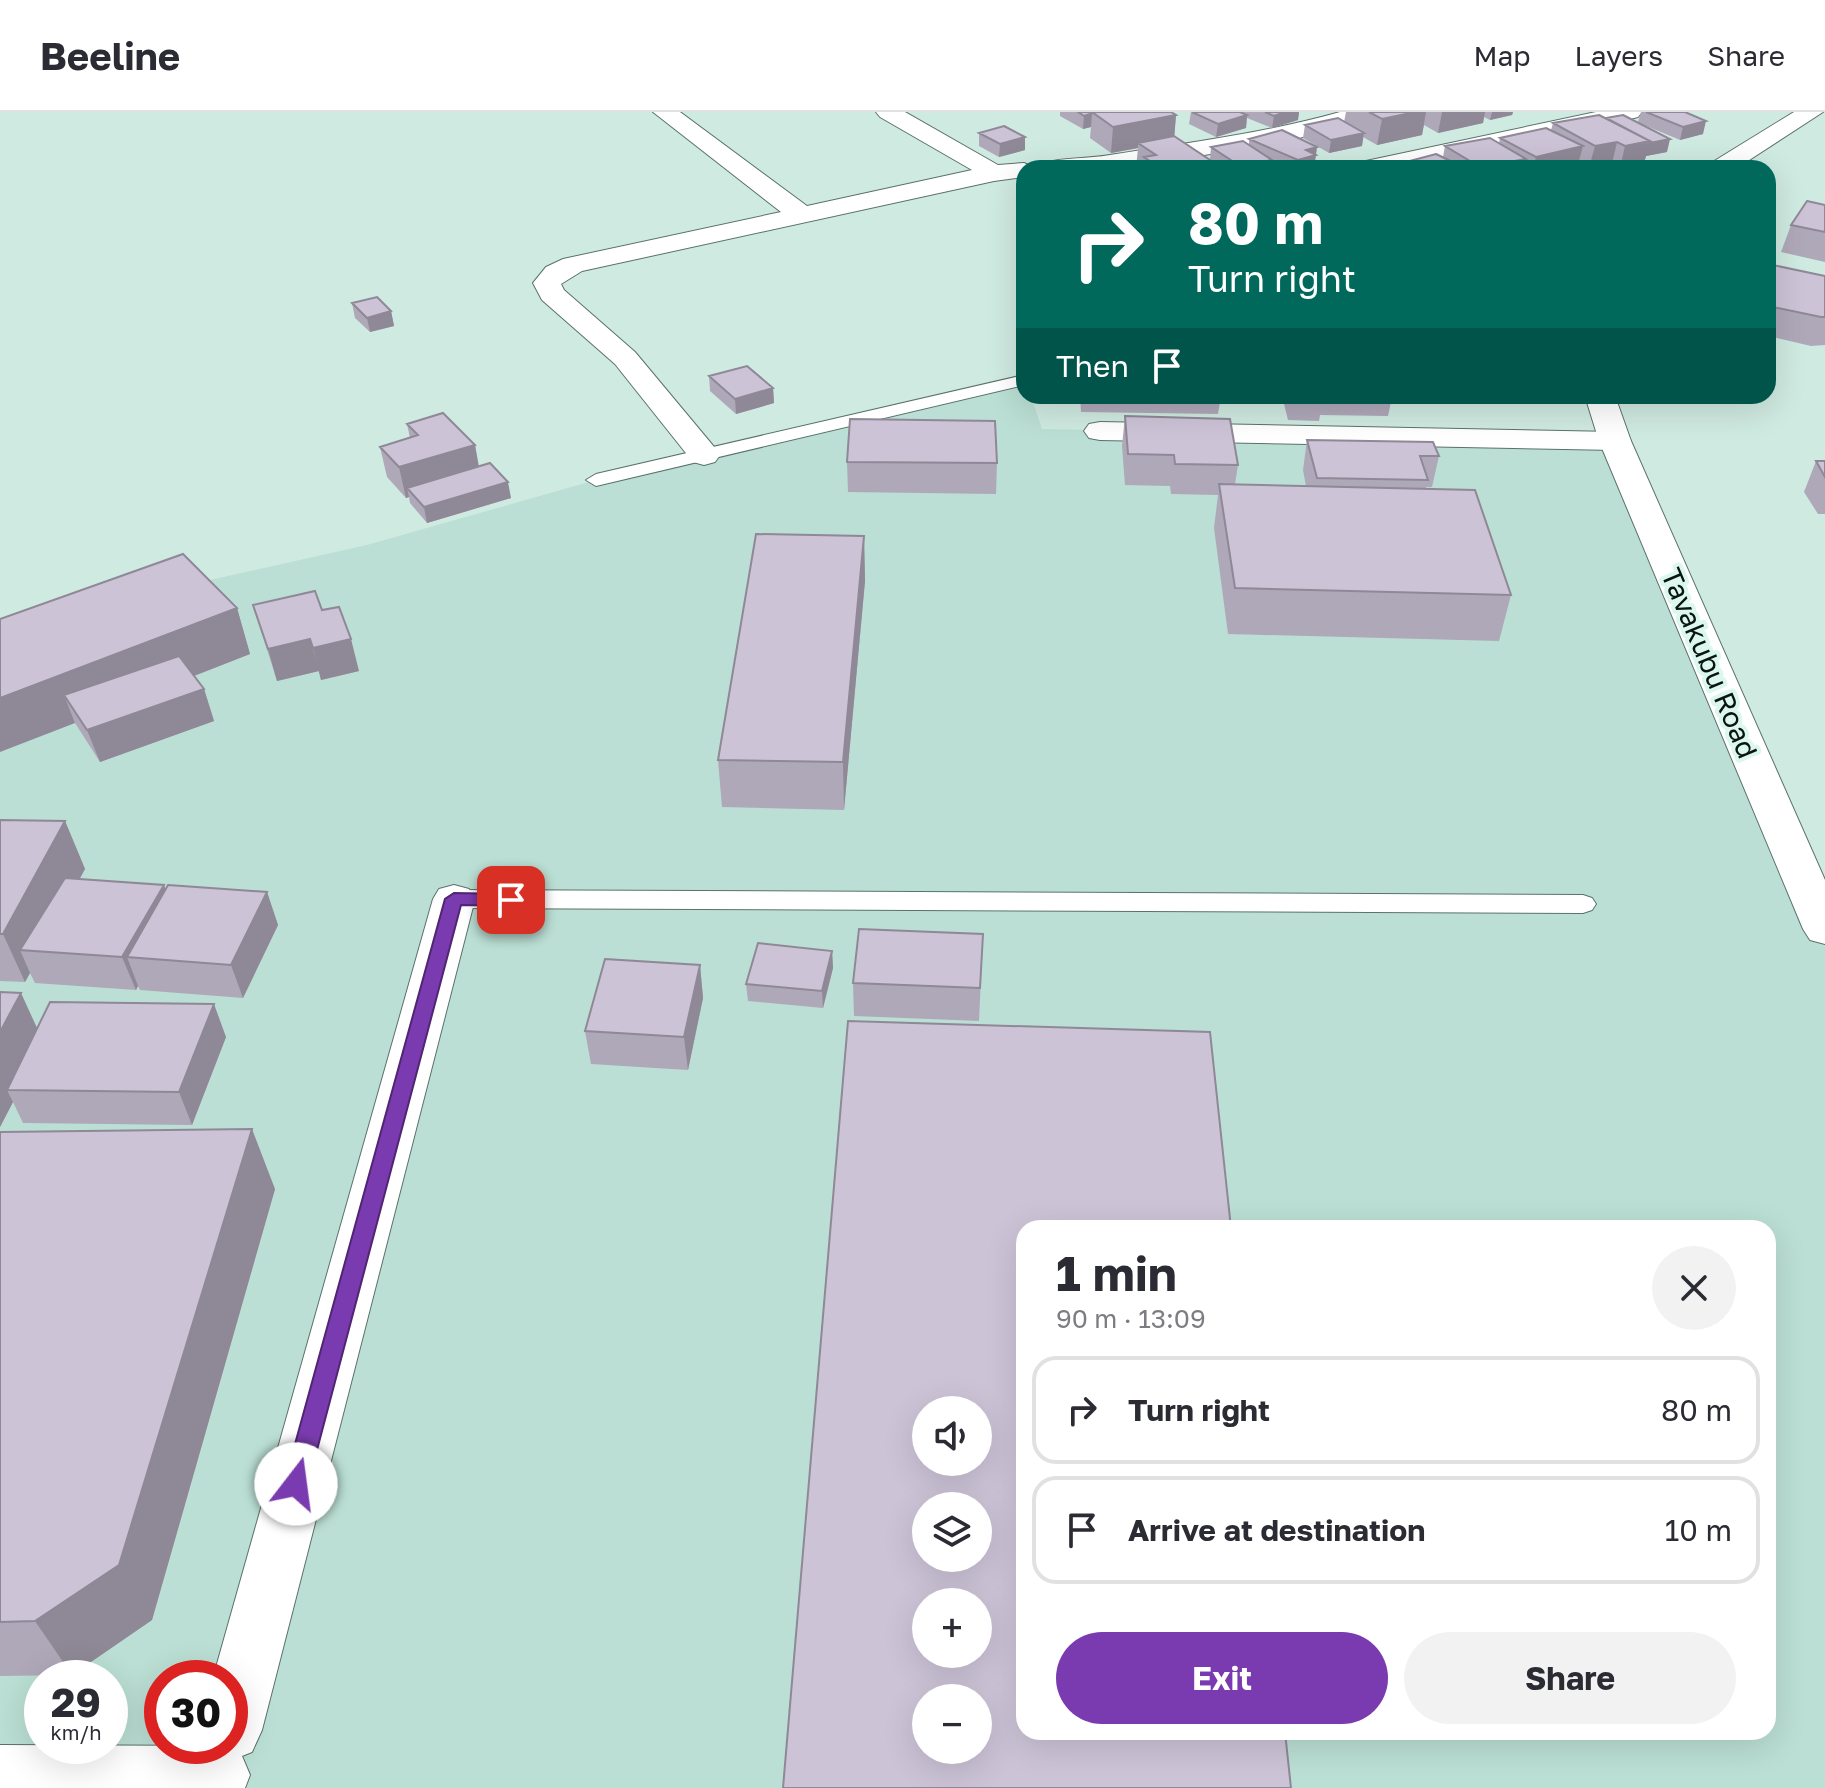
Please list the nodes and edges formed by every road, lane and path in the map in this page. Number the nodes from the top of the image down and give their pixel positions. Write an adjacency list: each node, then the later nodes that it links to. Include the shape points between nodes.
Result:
1 (665, 112): 14 (street)
2 (888, 112): 13 (street)
3 (1366, 112): 6 (street)
4 (1630, 112): 10 (street)
5 (1811, 112): 11 (street)
6 (1327, 116): 8 (street, via 1285,135)
7 (1168, 126): 8 (street)
8 (1206, 148): 9 (street)
9 (1129, 160)
10 (1404, 160)
11 (1733, 160)
12 (1016, 171): 13 (street)
13 (994, 173): 14 (street)
14 (801, 214): 19 (street, via 573,265 547,283 552,294 625,358)
15 (1016, 382): 19 (lane)
16 (1603, 404): 18 (street, Tavakubu Road)
17 (1100, 431): 18 (street)
18 (1615, 441): 23 (street, Tavakubu Road)
19 (704, 455): 20 (lane)
20 (596, 480)
21 (454, 899): 22 (lane); 24 (street)
22 (1583, 904)
23 (1825, 929)
24 (248, 1664)
25 (170, 1764): 26 (street)
26 (0, 1777)

